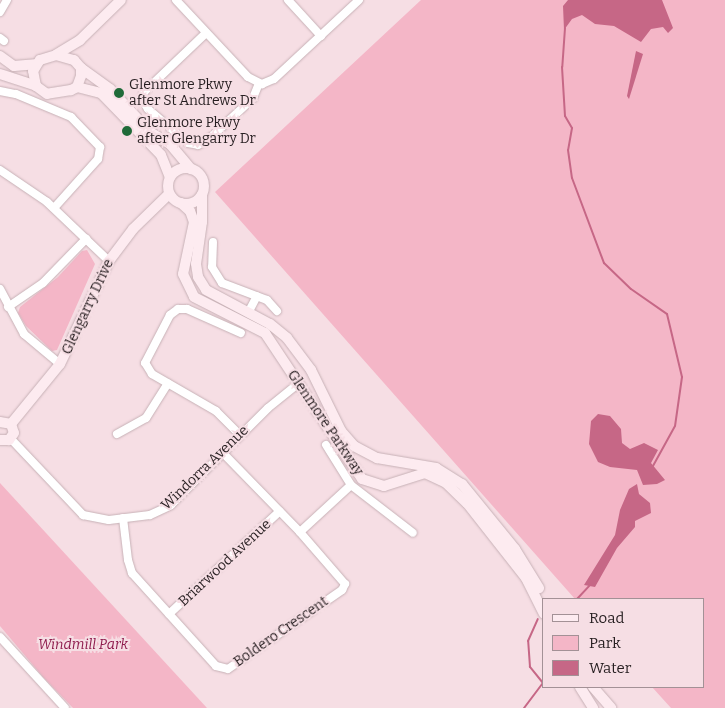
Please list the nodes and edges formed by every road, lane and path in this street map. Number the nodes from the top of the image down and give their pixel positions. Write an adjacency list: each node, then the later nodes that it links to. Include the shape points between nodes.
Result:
1 (7, 0): 6 (street)
2 (121, 0): 9 (main road)
3 (176, 0): 7 (street)
4 (288, 0): 8 (street)
5 (359, 0): 8 (street)
6 (0, 12)
7 (206, 33): 15 (street, via 248,77); 15 (street, via 146,90 142,98 148,109 188,143 198,145 208,140 253,98)
8 (321, 36): 15 (street, via 274,79)
9 (80, 40): 10 (main road); 13 (main road, via 75,50)
10 (56, 54): 12 (main road); 13 (main road, via 69,57)
11 (0, 56): 12 (main road, via 14,66)
12 (35, 64): 16 (main road, via 32,74)
13 (79, 65): 17 (main road); 19 (main road, via 110,90 150,132 170,144)
14 (0, 74): 16 (main road)
15 (259, 84)
16 (36, 86): 17 (main road, via 52,94)
17 (77, 87): 21 (main road, via 101,93 161,155)
18 (0, 91): 25 (street, via 16,94 71,117 100,147 98,159)
19 (191, 169): 21 (main road, via 178,170); 23 (main road, via 202,180)
20 (0, 170): 25 (street)
21 (170, 177): 22 (main road)
22 (169, 194): 24 (main road); 28 (main road, Glengarry Drive, via 133,229)
23 (202, 194): 24 (main road, via 195,202); 33 (main road, Glenmore Parkway, via 196,264 198,277 214,297)
24 (181, 203): 37 (main road, Glenmore Parkway, via 190,211 194,222 183,269 189,292 204,304 264,331)
25 (54, 208): 26 (street)
26 (86, 239): 28 (street); 31 (street, via 43,283)
27 (213, 242): 30 (street, via 212,266 222,284)
28 (109, 260): 35 (main road, Glengarry Drive)
29 (0, 289): 31 (street)
30 (257, 296): 32 (street); 33 (street)
31 (8, 307): 35 (street, via 28,339)
32 (277, 311)
33 (248, 313): 38 (main road, Glenmore Parkway, via 287,338 311,370)
34 (241, 333): 36 (street, via 186,309 173,312 145,360 149,371)
35 (60, 364): 40 (main road, Glengarry Drive)
36 (168, 383): 41 (street, via 144,420); 42 (street, via 216,411)
37 (298, 383): 38 (main road, Glenmore Parkway); 42 (street, Windorra Avenue)
38 (327, 417): 51 (main road, Glenmore Parkway, via 357,473 368,483 388,485 425,473 446,483 467,503 526,578); 52 (main road, Glenmore Parkway, via 349,442 366,454 382,460 430,466 456,480 519,554)
39 (0, 422): 40 (main road)
40 (11, 424): 43 (main road, via 14,433)
41 (117, 434)
42 (240, 435): 45 (street, Windorra Avenue)
43 (5, 439): 48 (street, Windorra Avenue, via 79,512 99,520)
44 (326, 445): 46 (street)
45 (223, 453): 47 (street, Boldero Crescent); 48 (street, Windorra Avenue, via 168,508 154,514)
46 (352, 485): 49 (street); 50 (street)
47 (280, 511): 49 (street, Boldero Crescent); 53 (street, Briarwood Avenue)
48 (124, 518): 53 (street, Boldero Crescent, via 129,567)
49 (300, 532): 53 (street, Boldero Crescent, via 338,573 345,586 228,669 216,666)
50 (413, 532)
51 (542, 604)
52 (542, 604)
53 (169, 614)
54 (0, 637): 57 (street)
55 (581, 688): 58 (main road)
56 (595, 688): 59 (main road)
57 (65, 708)
58 (593, 708)
59 (611, 708)

